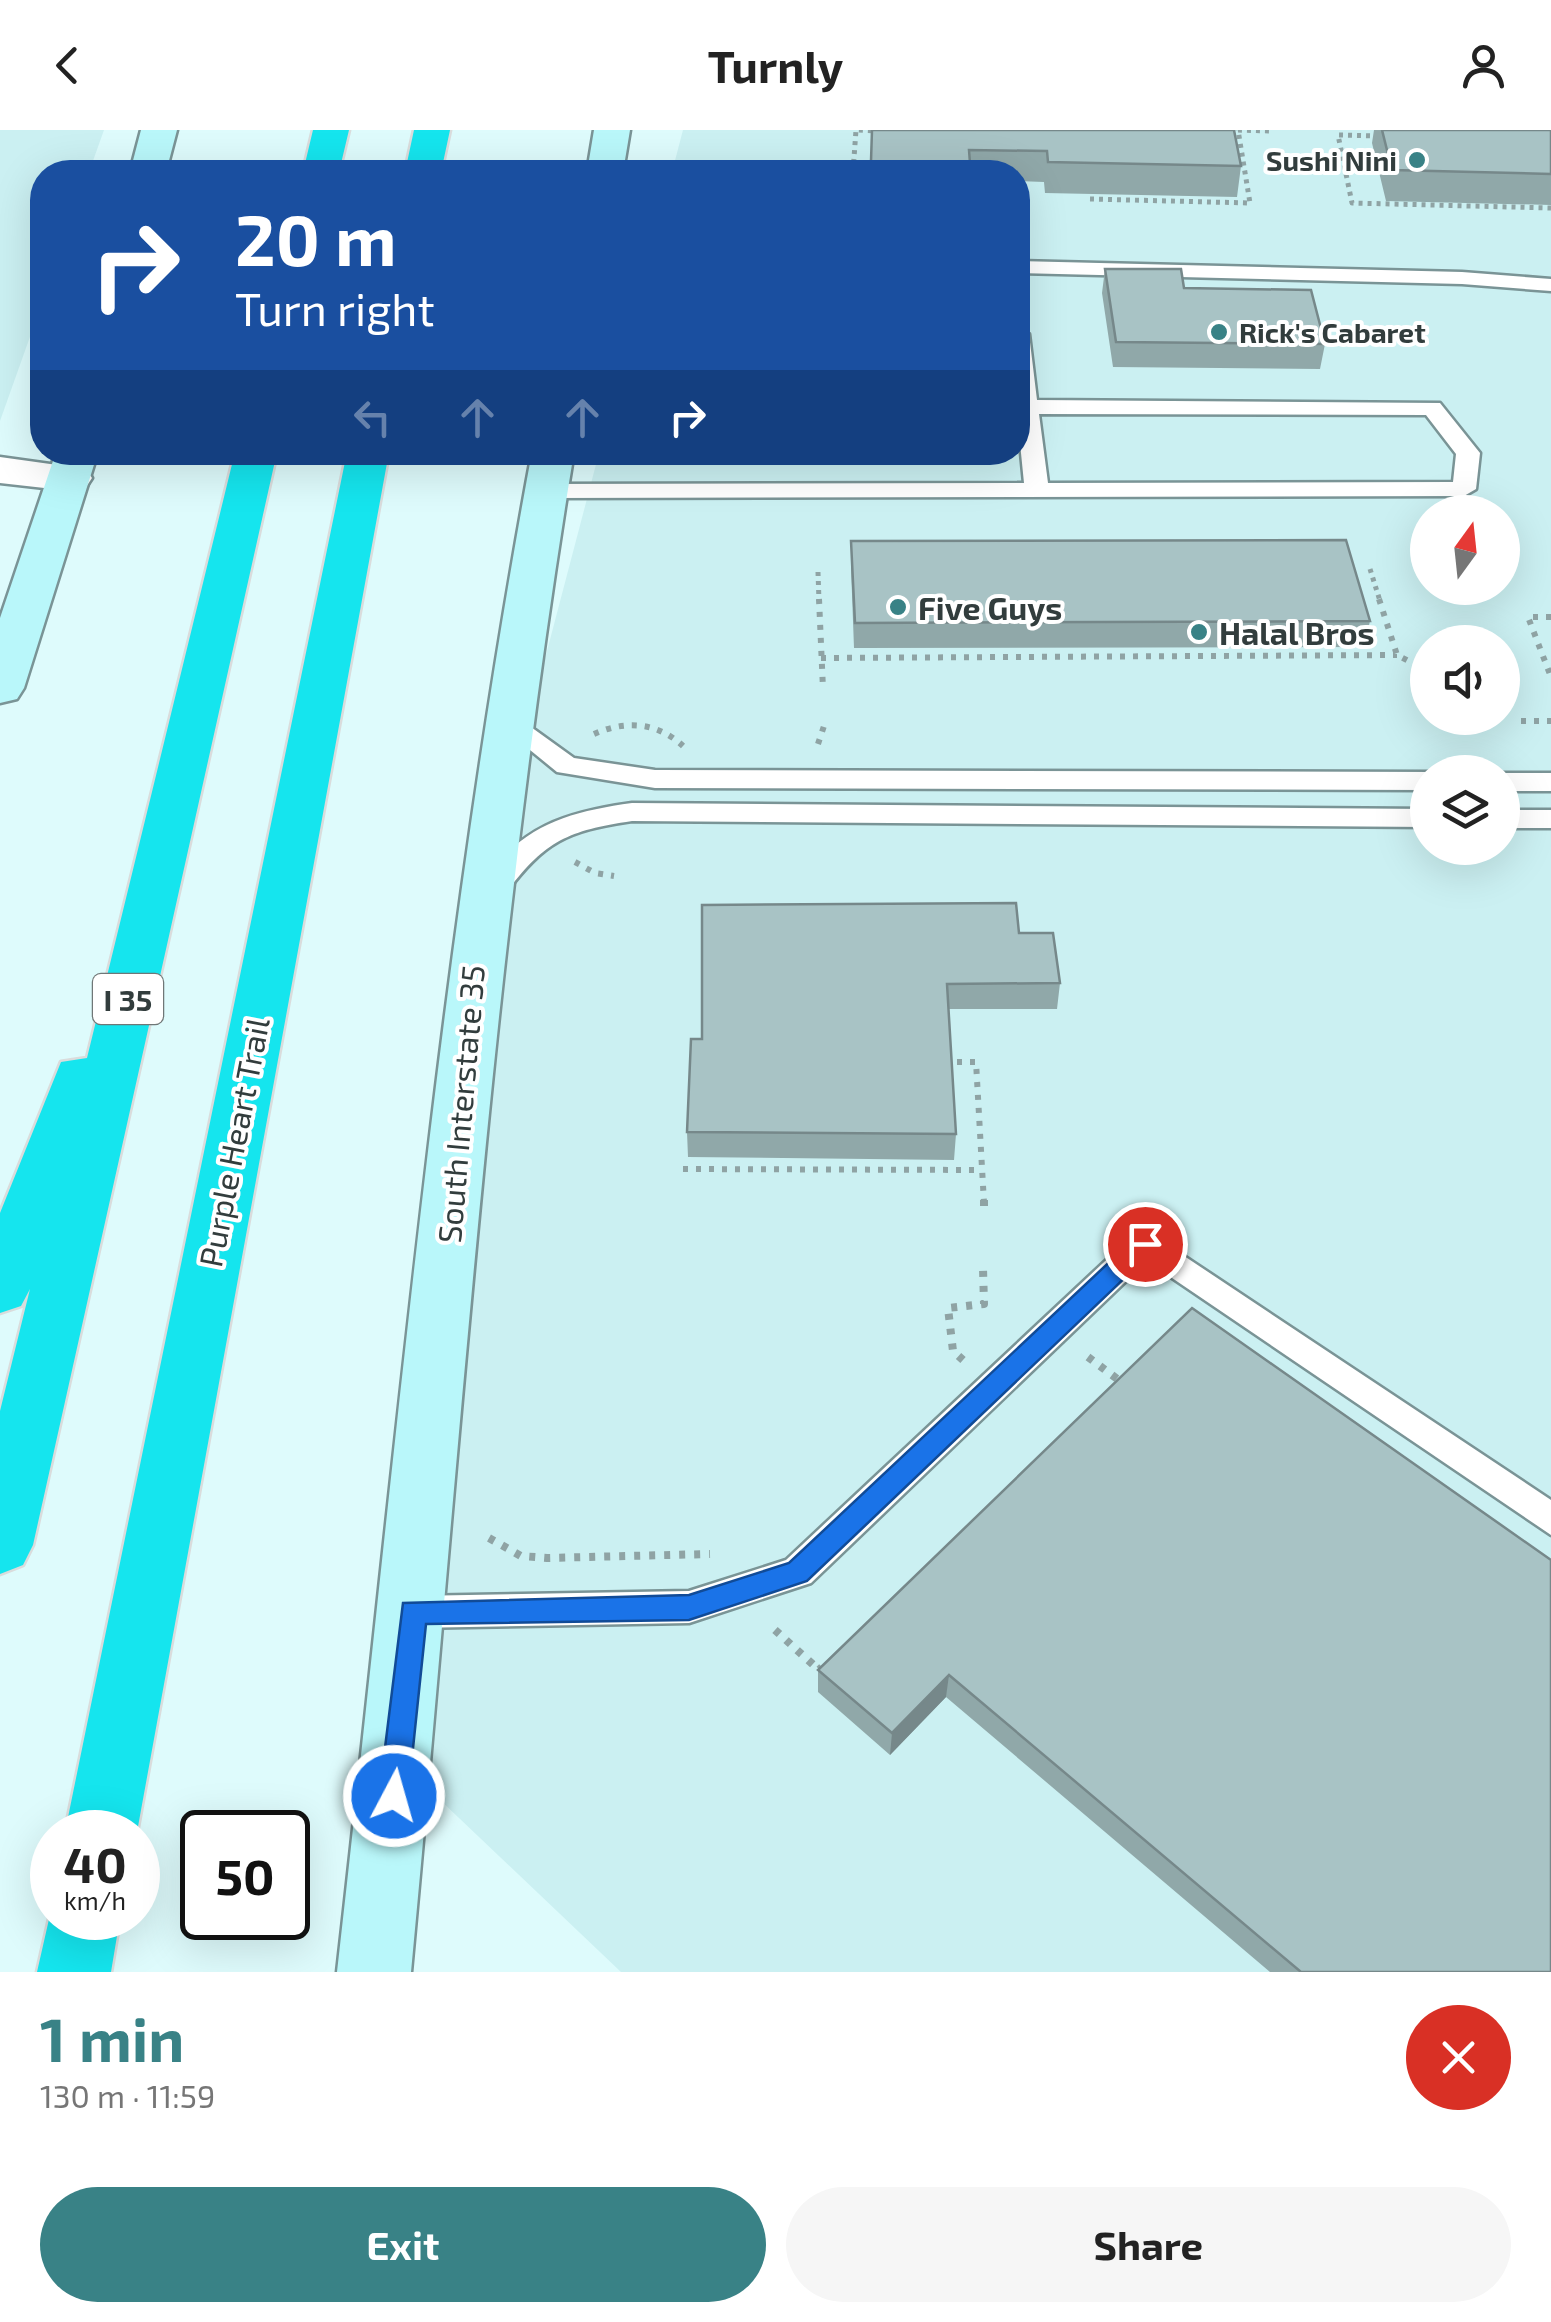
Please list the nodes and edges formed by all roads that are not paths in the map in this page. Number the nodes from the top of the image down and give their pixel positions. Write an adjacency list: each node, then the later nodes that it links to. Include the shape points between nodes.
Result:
1 (159, 130): 5 (main road)
2 (331, 130): 6 (highway)
3 (432, 130): 7 (highway)
4 (612, 130): 8 (main road)
5 (151, 160)
6 (324, 160)
7 (426, 160)
8 (607, 160)
9 (1030, 267): 10 (lane)
10 (1551, 285)
11 (1030, 407): 18 (lane, via 1432,408 1468,453 1464,489)
12 (1030, 432): 18 (lane)
13 (74, 465): 16 (street); 19 (main road)
14 (253, 465): 27 (highway, I 35)
15 (365, 465): 33 (highway, Purple Heart Trail)
16 (0, 470)
17 (550, 472): 18 (lane); 20 (main road, South Interstate 35)
18 (1037, 490)
19 (0, 688)
20 (506, 717): 21 (lane, via 566,766 655,779); 28 (main road, South Interstate 35)
21 (1410, 772)
22 (1520, 776): 23 (lane)
23 (1551, 782)
24 (1410, 818): 28 (lane, via 632,812 570,820 527,843)
25 (1520, 819): 26 (lane)
26 (1551, 820)
27 (156, 878): 29 (highway); 31 (highway, I 35)
28 (478, 910): 32 (main road, South Interstate 35)
29 (0, 1289)
30 (1551, 1518): 32 (lane, via 1145,1244 798,1572 689,1607)
31 (0, 1545)
32 (413, 1612): 36 (main road, South Interstate 35)
33 (105, 1810)
34 (80, 1940): 35 (highway)
35 (74, 1972)
36 (374, 1972)

